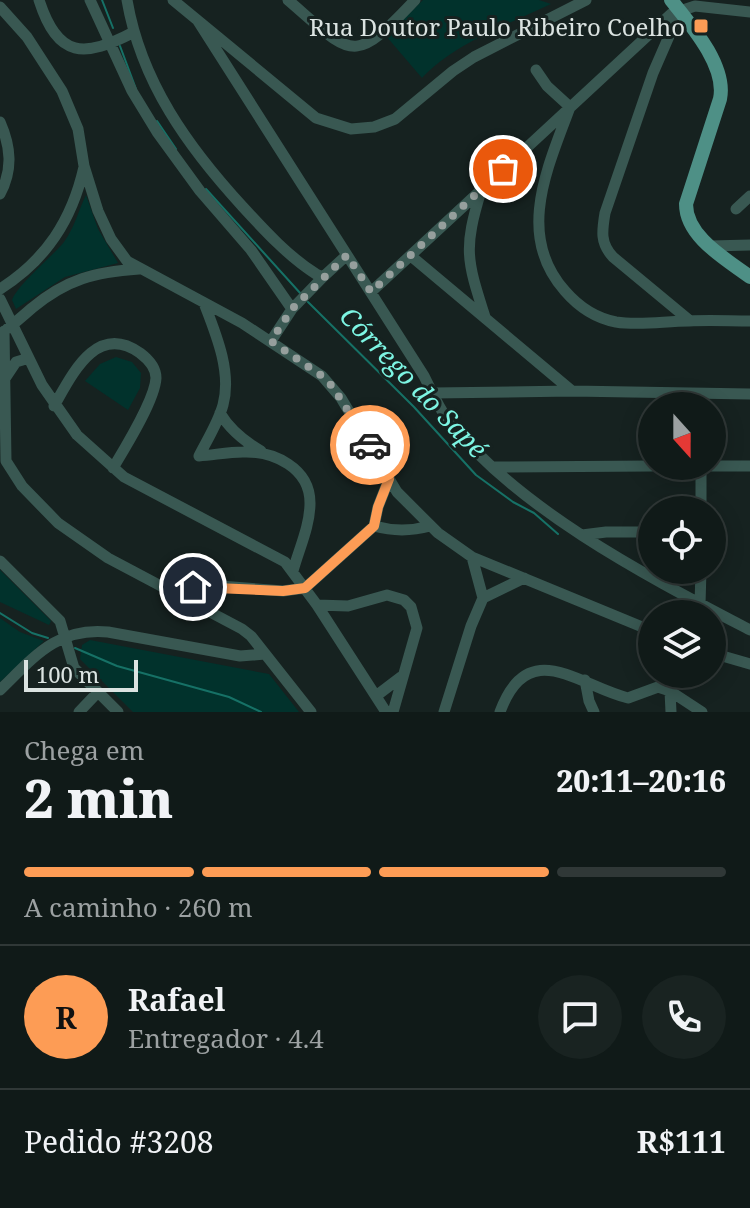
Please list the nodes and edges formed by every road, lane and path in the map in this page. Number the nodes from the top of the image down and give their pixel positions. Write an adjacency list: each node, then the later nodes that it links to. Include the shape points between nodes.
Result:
1 (39, 0): 13 (street, via 51,30 72,47 91,50)
2 (90, 0): 13 (street)
3 (127, 0): 12 (street)
4 (173, 0): 11 (street)
5 (288, 0): 6 (street, via 338,43 351,47 377,39)
6 (415, 0)
7 (586, 0): 14 (street, via 474,57 404,113 374,127 339,127 316,118)
8 (676, 6): 10 (street); 17 (street); 25 (main road, via 722,83 686,204 692,228); 37 (street, via 605,213 602,236 613,257)
9 (0, 7): 19 (street, via 62,91 78,129)
10 (750, 12)
11 (198, 21): 14 (street); 16 (street)
12 (134, 32): 13 (street); 29 (street, via 164,106 193,147 259,224)
13 (109, 45): 35 (street, via 157,132)
14 (249, 62): 16 (street)
15 (536, 70): 17 (street)
16 (232, 76): 26 (street)
17 (570, 107): 20 (street); 37 (street, via 538,204 538,234 553,275 574,301 606,319)
18 (0, 122): 21 (street, via 10,165)
19 (84, 166): 28 (street, via 103,225 118,251); 31 (street, via 58,236 24,273)
20 (481, 190): 27 (street); 36 (street, via 467,253)
21 (0, 194)
22 (750, 196): 23 (street)
23 (736, 209)
24 (750, 245): 25 (street)
25 (711, 246): 30 (main road)
26 (347, 255): 29 (street); 32 (street)
27 (411, 256): 32 (street); 36 (street)
28 (139, 269): 34 (street); 39 (street, via 75,280)
29 (323, 277): 35 (street)
30 (750, 277)
31 (0, 289)
32 (371, 292): 44 (street)
33 (0, 299): 39 (street)
34 (204, 303): 40 (street); 47 (street, via 227,385)
35 (295, 306): 40 (street)
36 (485, 317): 43 (street)
37 (689, 320): 38 (street)
38 (750, 321)
39 (5, 330): 41 (street); 42 (street)
40 (271, 341): 55 (street, via 332,386)
41 (29, 358): 42 (street, via 16,362); 46 (street)
42 (6, 377): 49 (street)
43 (572, 391): 44 (street); 45 (street)
44 (433, 393): 53 (street, via 445,416)
45 (750, 394)
46 (54, 406): 54 (street); 54 (street, via 94,350 119,344 145,357 155,371 155,383)
47 (220, 413): 48 (street, via 242,439); 48 (street, via 199,456)
48 (265, 454): 61 (street, via 288,462 307,486 310,503)
49 (3, 460): 69 (street, via 58,523 108,558)
50 (638, 466): 53 (street)
51 (726, 466): 52 (street)
52 (750, 466)
53 (494, 467): 60 (street)
54 (113, 468): 64 (street, via 152,494)
55 (389, 479): 56 (street); 57 (street)
56 (374, 526): 57 (street); 70 (street)
57 (430, 526): 63 (street)
58 (638, 532): 59 (street)
59 (616, 533): 60 (street); 62 (street)
60 (582, 535): 62 (street)
61 (303, 540): 64 (street); 66 (street)
62 (605, 549): 72 (street)
63 (472, 557): 67 (street); 71 (street)
64 (282, 560): 66 (street)
65 (0, 561): 80 (street, via 60,621)
66 (293, 571): 70 (street)
67 (524, 578): 71 (street); 78 (street)
68 (220, 586): 69 (street); 70 (street); 73 (street)
69 (165, 587): 73 (street)
70 (305, 588): 74 (street)
71 (483, 598): 95 (street)
72 (693, 600)
73 (199, 605): 81 (street, via 242,629)
74 (317, 605): 75 (street); 77 (street)
75 (348, 606): 77 (street); 84 (street, via 387,595 411,607 417,628)
76 (726, 618): 79 (street)
77 (329, 624): 89 (street)
78 (638, 625)
79 (750, 630)
80 (65, 637): 81 (street, via 93,630 240,656); 86 (street, via 44,648); 88 (street, via 74,668)
81 (265, 654): 92 (street)
82 (726, 656): 83 (street)
83 (750, 664)
84 (402, 677): 89 (street); 94 (street)
85 (585, 680): 87 (street, via 628,698 658,687); 96 (street, via 553,670 527,675 510,688); 97 (street)
86 (0, 690)
87 (670, 691): 98 (street); 99 (street)
88 (98, 692): 90 (street); 91 (street)
89 (376, 696): 93 (street)
90 (79, 712)
91 (118, 712)
92 (311, 712)
93 (386, 712)
94 (393, 712)
95 (444, 712)
96 (500, 712)
97 (594, 712)
98 (671, 712)
99 (702, 712)

